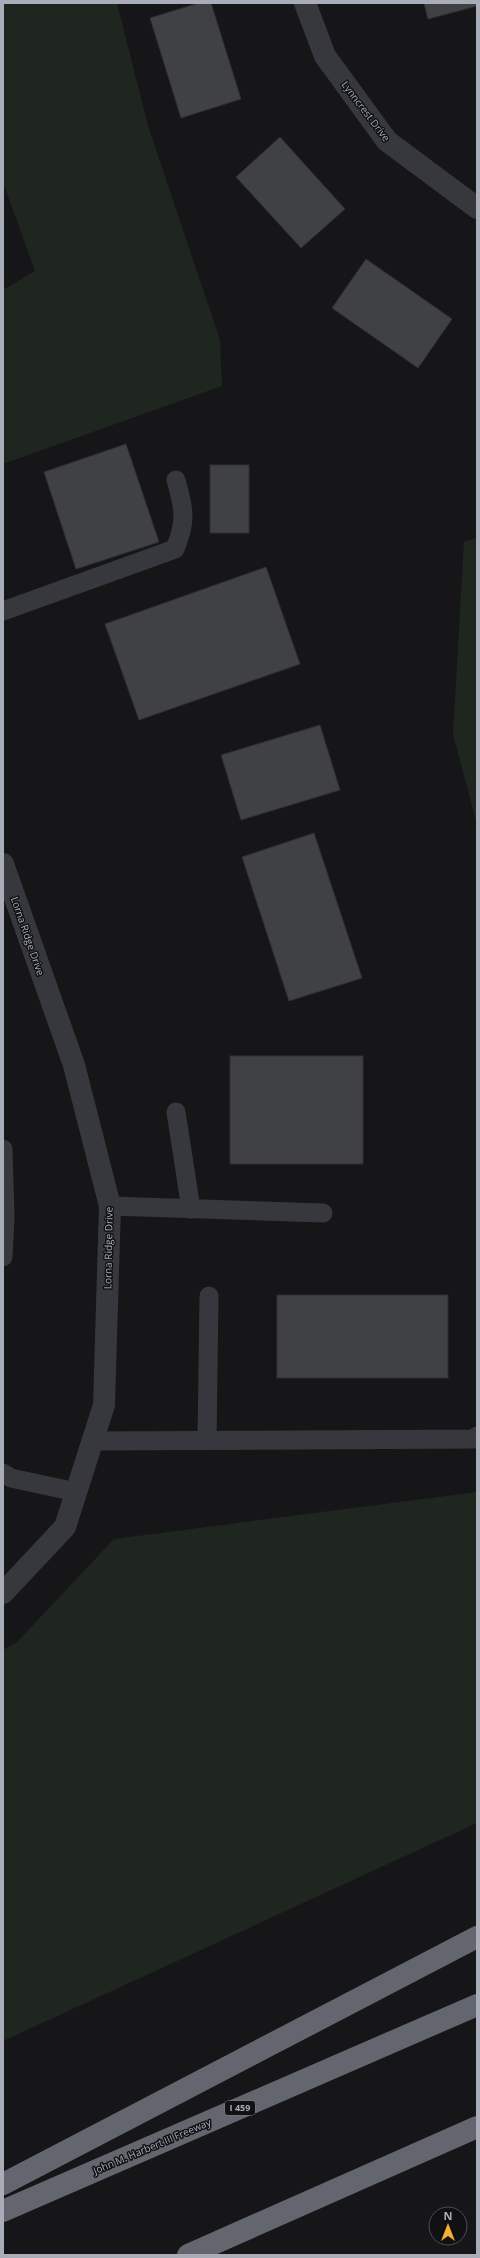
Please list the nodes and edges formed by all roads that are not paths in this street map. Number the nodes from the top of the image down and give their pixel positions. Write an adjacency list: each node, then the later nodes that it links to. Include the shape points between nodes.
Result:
1 (305, 3): 2 (street, Lynncrest Drive, via 325,56 387,141)
2 (477, 208)
3 (176, 480): 4 (lane, via 183,530 175,549)
4 (3, 611)
5 (3, 864): 8 (street, Lorna Ridge Drive, via 74,1065)
6 (176, 1112): 9 (lane)
7 (3, 1149): 11 (lane)
8 (110, 1206): 9 (lane); 15 (street, Lorna Ridge Drive, via 104,1405)
9 (191, 1209): 10 (lane)
10 (323, 1213)
11 (3, 1257)
12 (209, 1296): 14 (lane)
13 (477, 1436): 14 (lane, via 477,1439)
14 (207, 1440): 15 (lane)
15 (92, 1441): 17 (street, Lorna Ridge Drive)
16 (3, 1472): 17 (lane, via 11,1478)
17 (76, 1492): 18 (street, Lorna Ridge Drive, via 64,1527)
18 (3, 1593)
19 (477, 1937): 22 (highway)
20 (477, 2005): 23 (highway, John M. Harbert III Freeway / I 459)
21 (477, 2127): 24 (highway)
22 (3, 2184)
23 (3, 2211)
24 (188, 2255)

